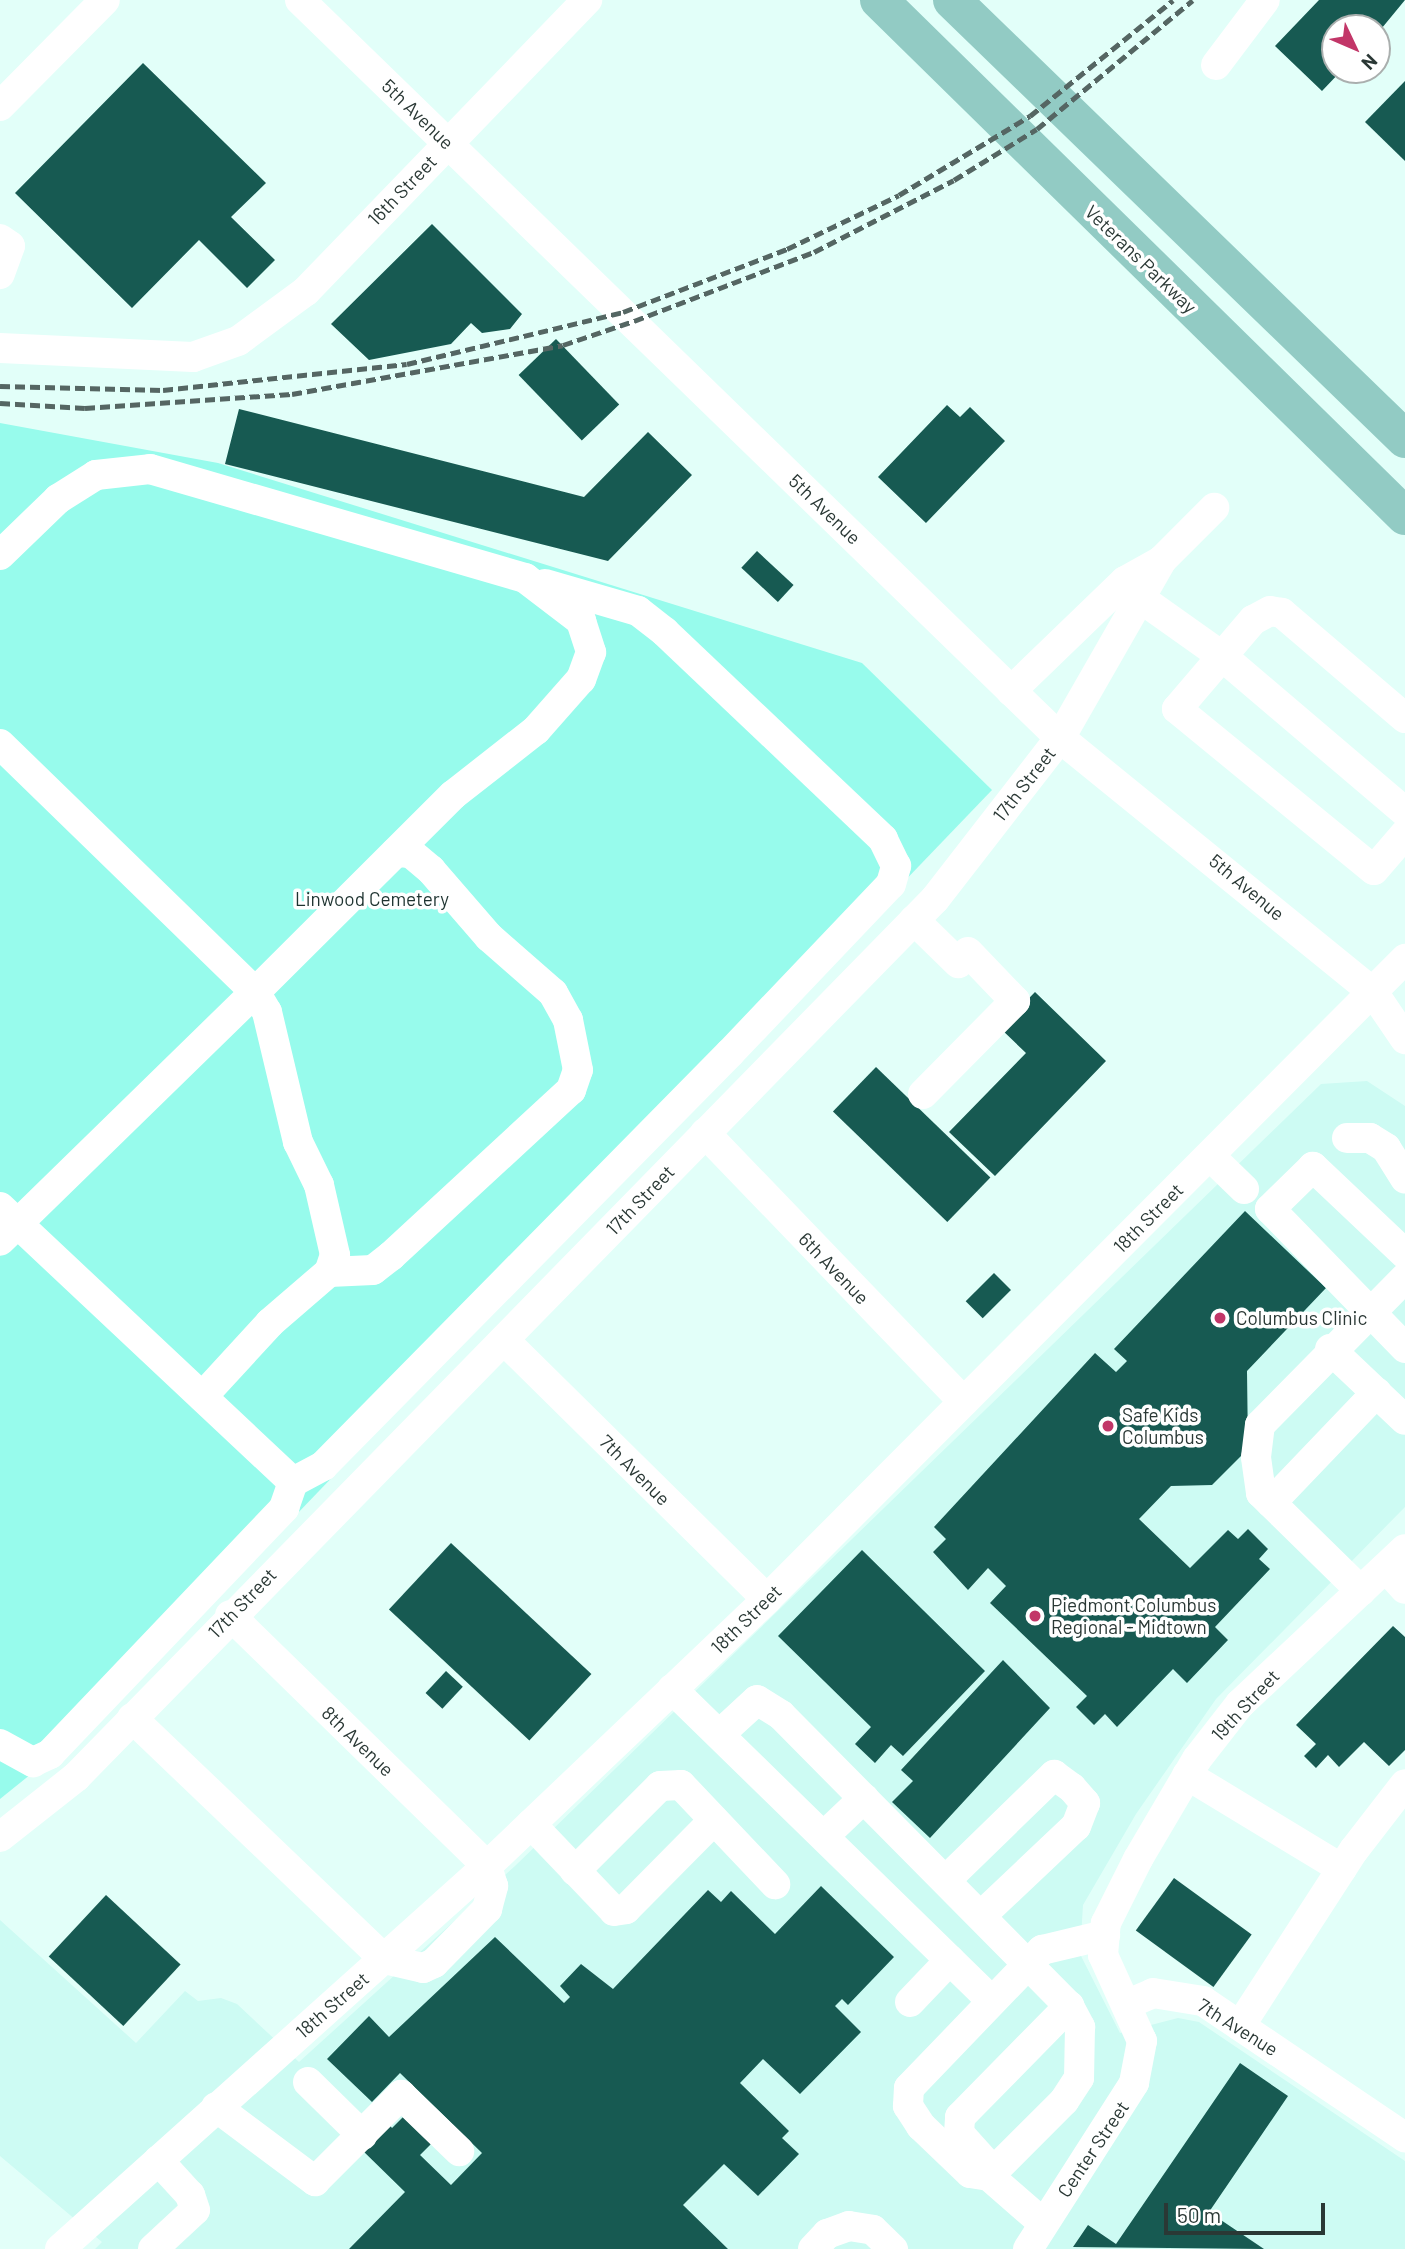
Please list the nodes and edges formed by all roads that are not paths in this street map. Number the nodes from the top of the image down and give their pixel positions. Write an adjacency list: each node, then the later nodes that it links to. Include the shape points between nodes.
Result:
1 (105, 0): 8 (street)
2 (300, 0): 9 (street, 5th Avenue)
3 (587, 0): 9 (street, 16th Street)
4 (878, 0): 15 (main road, Veterans Parkway)
5 (1265, 0): 7 (street)
6 (965, 13): 13 (main road)
7 (1216, 65)
8 (0, 106)
9 (448, 142): 12 (street, 16th Street, via 306,291 238,341 193,358); 21 (street, 5th Avenue)
10 (0, 239): 11 (street, via 10,246)
11 (0, 274)
12 (0, 348)
13 (1405, 439)
14 (1214, 508): 17 (street, 17th Street)
15 (1405, 516)
16 (0, 555): 18 (street, via 58,499 96,474 150,469)
17 (1162, 560): 19 (street, 17th Street); 21 (street, via 1125,581)
18 (525, 578): 27 (street, via 581,621 590,652 581,679 536,730 453,795); 51 (street, via 638,611 883,839 896,866 891,884 730,1053 323,1466)
19 (1140, 598): 20 (street); 23 (street, 17th Street)
20 (1223, 657): 22 (street, via 1253,620 1282,613); 25 (street); 26 (street, via 1177,709 1374,870)
21 (1011, 691): 23 (street, 5th Avenue)
22 (1405, 718)
23 (1060, 738): 28 (street, 17th Street); 31 (street, 5th Avenue)
24 (0, 744): 30 (street)
25 (1405, 812)
26 (1405, 834)
27 (396, 852): 30 (street); 41 (street, via 411,853 431,870 489,937 553,993 568,1020 578,1070 571,1090 373,1270)
28 (914, 920): 33 (street, via 1015,1001); 34 (street, 17th Street)
29 (1405, 959): 31 (street, 18th Street)
30 (255, 992): 39 (street); 41 (street, via 267,1012 298,1142 319,1185 335,1255)
31 (1373, 992): 32 (street, 5th Avenue); 36 (street, 18th Street)
32 (1405, 1039)
33 (923, 1094)
34 (705, 1133): 44 (street, 17th Street); 49 (street, 6th Avenue)
35 (1347, 1138): 37 (street, via 1370,1138 1386,1147)
36 (1211, 1157): 38 (street); 49 (street, 18th Street)
37 (1405, 1179)
38 (1244, 1189)
39 (6, 1224): 48 (street)
40 (1405, 1254): 43 (street, via 1313,1167 1270,1209)
41 (329, 1272): 48 (street, via 270,1323)
42 (1405, 1278): 43 (street)
43 (1369, 1311): 45 (street); 46 (street)
44 (504, 1340): 55 (street, 7th Avenue); 56 (street, 17th Street)
45 (1405, 1348)
46 (1331, 1349): 47 (street); 52 (street, via 1260,1425 1257,1480)
47 (1377, 1392): 50 (street); 52 (street)
48 (202, 1396): 51 (street)
49 (964, 1402): 55 (street, 18th Street)
50 (1405, 1420)
51 (293, 1482): 60 (street, via 284,1508 50,1754 33,1762)
52 (1271, 1503): 54 (street)
53 (1399, 1569): 54 (street, 19th Street)
54 (1361, 1591): 61 (street, 19th Street, via 1240,1704)
55 (767, 1599): 57 (street, 18th Street)
56 (230, 1615): 58 (street, 17th Street); 68 (street, 8th Avenue)
57 (673, 1689): 59 (street); 65 (street, 18th Street)
58 (132, 1718): 67 (street, 17th Street, via 76,1777); 75 (street)
59 (720, 1734): 63 (street, via 757,1700); 66 (street)
60 (0, 1744)
61 (1187, 1775): 69 (street); 74 (street, 19th Street, via 1122,1891)
62 (1405, 1784): 69 (street)
63 (864, 1798): 66 (street); 71 (street)
64 (714, 1820): 70 (street, via 681,1785 660,1786); 70 (street, via 626,1909 614,1911); 72 (street)
65 (531, 1824): 68 (street, 18th Street); 70 (street)
66 (824, 1836): 76 (street)
67 (0, 1837)
68 (487, 1866): 75 (street, 18th Street)
69 (1342, 1869): 82 (street)
70 (575, 1871)
71 (946, 1880): 73 (street); 73 (street, via 1054,1775 1072,1788 1085,1803 1076,1826)
72 (775, 1884)
73 (982, 1915): 77 (street)
74 (1105, 1935): 77 (street, via 1059,1942); 80 (street, via 1103,1955)
75 (384, 1959): 84 (street, 18th Street)
76 (950, 1960): 78 (street); 79 (street)
77 (1027, 1962): 78 (street); 81 (street)
78 (990, 1999): 89 (street, via 909,2088 913,2117 970,2173)
79 (910, 2002)
80 (1130, 2003): 82 (street, 7th Avenue, via 1153,1993 1178,1994); 90 (street, Center Street, via 1142,2041 1134,2083)
81 (1069, 2006): 89 (street, via 1081,2039 1073,2090); 89 (street, via 960,2117 959,2133 985,2162)
82 (1241, 2026): 85 (street, 7th Avenue)
83 (308, 2082): 86 (street)
84 (216, 2107): 86 (street, via 315,2182); 88 (street, 18th Street)
85 (1404, 2134)
86 (362, 2135): 87 (street, via 401,2095)
87 (459, 2151)
88 (152, 2165): 91 (street, 18th Street); 92 (street, via 190,2195 195,2210)
89 (989, 2176): 90 (street)
90 (1043, 2223): 95 (street, Center Street)
91 (60, 2249)
92 (153, 2249)
93 (813, 2249): 94 (street, via 827,2234 849,2226 873,2230)
94 (893, 2249)
95 (1028, 2249)

